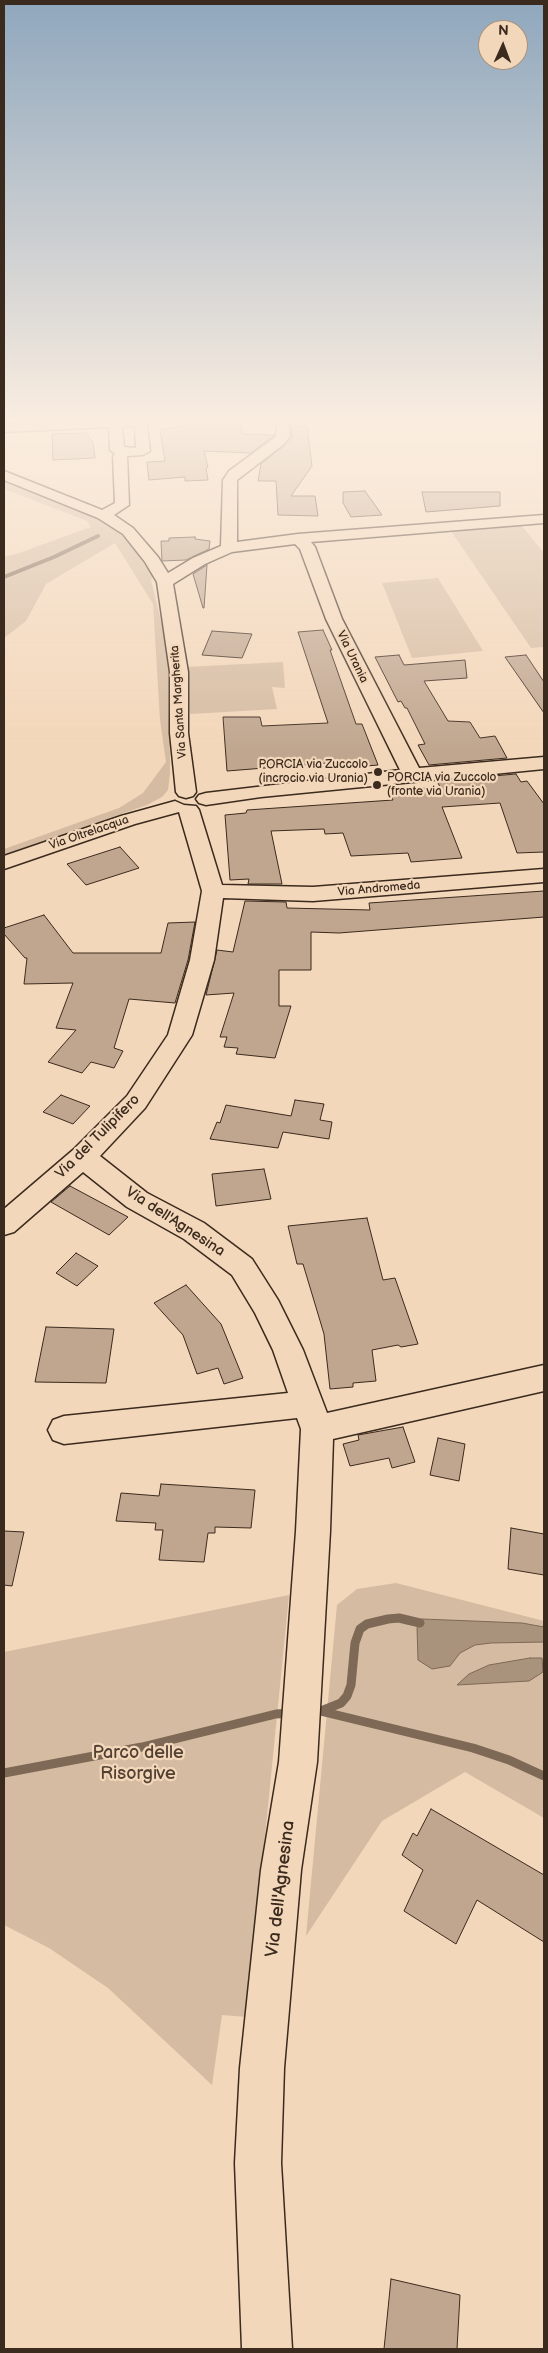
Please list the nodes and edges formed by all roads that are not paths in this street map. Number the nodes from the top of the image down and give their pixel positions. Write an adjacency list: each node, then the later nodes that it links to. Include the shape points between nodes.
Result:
1 (128, 531): 6 (street, Via Santa Margherita)
2 (229, 531): 5 (street)
3 (399, 531): 4 (street)
4 (298, 539): 5 (street); 8 (street, Via Urania, via 307,547 334,619)
5 (229, 548): 6 (street, via 199,561)
6 (165, 582): 9 (street, Via Santa Margherita, via 179,672 179,733)
7 (544, 763): 8 (street, Via Oltrelacqua)
8 (412, 775): 9 (street, Via Oltrelacqua)
9 (189, 802): 10 (street, Via Oltrelacqua); 12 (street, Via Santa Margherita)
10 (4, 863)
11 (544, 875): 12 (street, Via Andromeda, via 313,894)
12 (213, 891): 13 (street, Via del Tulipifero, via 202,960 180,1036 136,1102)
13 (83, 1157): 14 (street, Via del Tulipifero); 16 (street, Via dell'Agnesina, via 136,1200 194,1231 242,1267 288,1350)
14 (4, 1225)
15 (544, 1378): 16 (street)
16 (312, 1417): 17 (street, via 152,1422); 18 (street, Via dell'Agnesina, via 316,1472 298,1762 281,1870 262,2068 258,2163)
17 (64, 1430)
18 (267, 2349)

